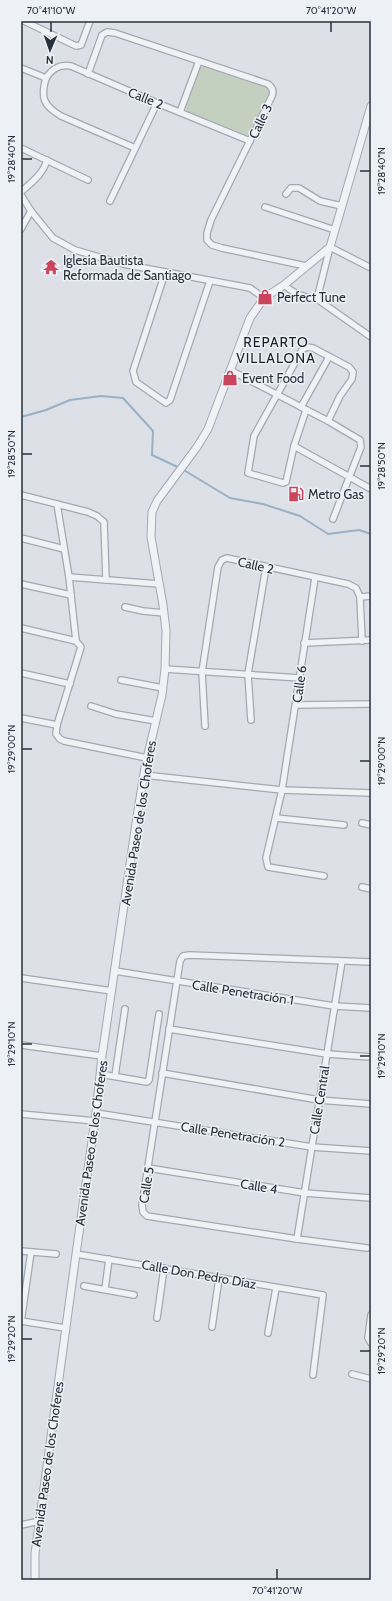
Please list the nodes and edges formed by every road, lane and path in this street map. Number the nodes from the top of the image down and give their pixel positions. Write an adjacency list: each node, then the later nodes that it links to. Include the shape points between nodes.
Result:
1 (24, 21): 2 (street, via 76,46 81,45)
2 (90, 21)
3 (200, 62): 5 (street, Calle 3, via 115,32 107,32 102,35); 9 (street); 10 (street, Calle 3, via 271,86 272,96)
4 (21, 68): 6 (street)
5 (88, 74): 6 (street, Calle 2, via 65,65 55,68); 7 (street, Calle 2)
6 (46, 78): 12 (street, via 44,98 50,109)
7 (157, 104): 9 (street, Calle 2); 12 (street)
8 (371, 106): 19 (street)
9 (180, 112): 10 (street, Calle 2)
10 (250, 141): 25 (street, Calle 3, via 211,220 207,240 212,245 222,248)
11 (21, 148): 13 (street)
12 (135, 148): 18 (street)
13 (47, 160): 14 (street); 15 (street, via 44,169)
14 (88, 180)
15 (21, 192)
16 (286, 194): 19 (street, via 291,188 299,188 320,201)
17 (21, 195): 21 (street)
18 (110, 201)
19 (342, 206): 23 (street)
20 (265, 207): 23 (street)
21 (31, 211): 22 (street); 27 (street, via 53,238 75,250)
22 (21, 229)
23 (335, 230): 24 (street)
24 (330, 247): 25 (street, Avenida Paseo de los Choferes); 26 (street); 31 (street)
25 (306, 266): 29 (street, Avenida Paseo de los Choferes)
26 (371, 268)
27 (165, 273): 28 (street); 28 (street, via 133,375 136,382 168,403)
28 (210, 281): 30 (street, via 250,288)
29 (284, 285): 30 (street, Avenida Paseo de los Choferes); 31 (street, via 300,296)
30 (264, 298): 34 (street, Avenida Paseo de los Choferes, via 250,318)
31 (317, 299): 32 (street)
32 (371, 337)
33 (329, 357): 35 (street, via 310,347 304,348); 36 (street); 37 (street, via 349,367 353,376)
34 (230, 370): 35 (street); 51 (street, Avenida Paseo de los Choferes, via 208,430 157,501 151,518 150,537)
35 (278, 394): 36 (street); 38 (street, via 254,436 248,473 285,482)
36 (303, 409): 37 (street); 38 (street)
37 (328, 421): 39 (street, via 356,437 361,444)
38 (294, 446): 39 (street)
39 (350, 476): 40 (street); 43 (street)
40 (371, 489)
41 (21, 495): 42 (street)
42 (57, 504): 45 (street); 49 (street, via 88,512 104,522)
43 (333, 519)
44 (21, 538): 45 (street)
45 (64, 549): 47 (street)
46 (266, 567): 48 (street, Calle 2); 63 (street, Calle 2, via 227,558 222,560 218,567); 65 (street)
47 (69, 577): 49 (street); 52 (street)
48 (315, 578): 54 (street, Calle 2, via 348,584 356,588); 61 (street, Calle 6)
49 (106, 580): 51 (street)
50 (21, 584): 52 (street)
51 (160, 584): 56 (street, Avenida Paseo de los Choferes)
52 (71, 595): 59 (street)
53 (371, 596): 54 (street)
54 (360, 597): 60 (street)
55 (125, 607): 56 (street)
56 (164, 612): 62 (street, Avenida Paseo de los Choferes)
57 (21, 628): 59 (street)
58 (371, 640): 60 (street)
59 (76, 641): 68 (street, via 81,647)
60 (362, 641): 61 (street)
61 (304, 643): 66 (street, Calle 6)
62 (165, 669): 63 (street); 69 (street, Avenida Paseo de los Choferes)
63 (202, 672): 65 (street); 77 (street, Calle 2)
64 (21, 673): 68 (street)
65 (248, 674): 66 (street); 74 (street)
66 (300, 678): 71 (street, Calle 6)
67 (121, 680): 69 (street)
68 (70, 684): 76 (street)
69 (163, 688): 75 (street, Avenida Paseo de los Choferes)
70 (371, 704): 71 (street)
71 (296, 705): 80 (street, Calle 6)
72 (91, 706): 75 (street, via 116,714)
73 (21, 718): 76 (street)
74 (251, 720)
75 (156, 721): 78 (street, Avenida Paseo de los Choferes)
76 (57, 725): 78 (street, via 56,734 64,742)
77 (205, 726)
78 (147, 758): 79 (street, Avenida Paseo de los Choferes)
79 (144, 774): 80 (street); 91 (street, Avenida Paseo de los Choferes)
80 (282, 790): 81 (street); 82 (street, Calle 6)
81 (371, 793)
82 (276, 818): 84 (street); 86 (street, Calle 6, via 266,858 268,867)
83 (362, 823): 85 (street)
84 (344, 825)
85 (371, 825)
86 (324, 876)
87 (362, 887): 88 (street)
88 (371, 889)
89 (342, 961): 90 (street); 93 (street, Calle 5, via 189,955 183,956 180,961); 95 (street, Calle Central)
90 (371, 962)
91 (115, 971): 93 (street, Calle Penetración 1); 94 (street, Avenida Paseo de los Choferes)
92 (21, 978): 94 (street)
93 (177, 981): 95 (street, Calle Penetración 1); 99 (street, Calle 5)
94 (112, 991): 102 (street, Avenida Paseo de los Choferes)
95 (334, 1006): 96 (street, Calle Penetración 1); 101 (street, Calle Central)
96 (371, 1008)
97 (125, 1009): 106 (street)
98 (159, 1014): 106 (street, via 149,1080 145,1082)
99 (169, 1029): 101 (street); 104 (street, Calle 5)
100 (21, 1045): 102 (street)
101 (327, 1054): 103 (street); 107 (street, Calle Central)
102 (102, 1056): 105 (street, Avenida Paseo de los Choferes)
103 (371, 1057)
104 (162, 1073): 107 (street); 112 (street, Calle 5)
105 (100, 1074): 106 (street); 109 (street, Avenida Paseo de los Choferes)
106 (115, 1076)
107 (319, 1100): 108 (street); 113 (street, Calle Central)
108 (371, 1104)
109 (96, 1113): 111 (street, Avenida Paseo de los Choferes); 112 (street, Calle Penetración 2)
110 (21, 1114): 111 (street)
111 (95, 1121): 123 (street, Avenida Paseo de los Choferes)
112 (155, 1122): 113 (street, Calle Penetración 2); 115 (street, Calle 5)
113 (312, 1147): 114 (street, Calle Penetración 2); 116 (street, Calle Central)
114 (371, 1151)
115 (148, 1168): 116 (street, Calle 4); 118 (street, Calle 5, via 142,1205 143,1212 148,1216)
116 (305, 1193): 117 (street, Calle 4); 118 (street, Calle Central)
117 (371, 1198)
118 (297, 1239): 119 (street, Calle 5)
119 (367, 1248)
120 (21, 1251): 121 (street)
121 (31, 1252): 122 (street); 133 (street)
122 (56, 1254)
123 (76, 1254): 124 (street, Calle Don Pedro Díaz); 135 (street, Avenida Paseo de los Choferes)
124 (109, 1259): 125 (street, Calle Don Pedro Díaz); 129 (street)
125 (164, 1268): 126 (street, Calle Don Pedro Díaz); 132 (street)
126 (218, 1278): 128 (street, Calle Don Pedro Díaz); 134 (street)
127 (84, 1286): 129 (street)
128 (276, 1288): 136 (street); 139 (street, Calle Don Pedro Díaz, via 323,1295)
129 (105, 1289): 130 (street)
130 (134, 1295)
131 (371, 1315): 137 (street, via 368,1338)
132 (157, 1318)
133 (21, 1321): 135 (street)
134 (212, 1327)
135 (65, 1328): 141 (street, Avenida Paseo de los Choferes)
136 (268, 1334)
137 (371, 1343)
138 (352, 1374): 140 (street)
139 (313, 1375)
140 (371, 1379)
141 (40, 1521): 142 (street); 143 (street, Avenida Paseo de los Choferes, via 35,1554)
142 (21, 1525)
143 (35, 1580)

